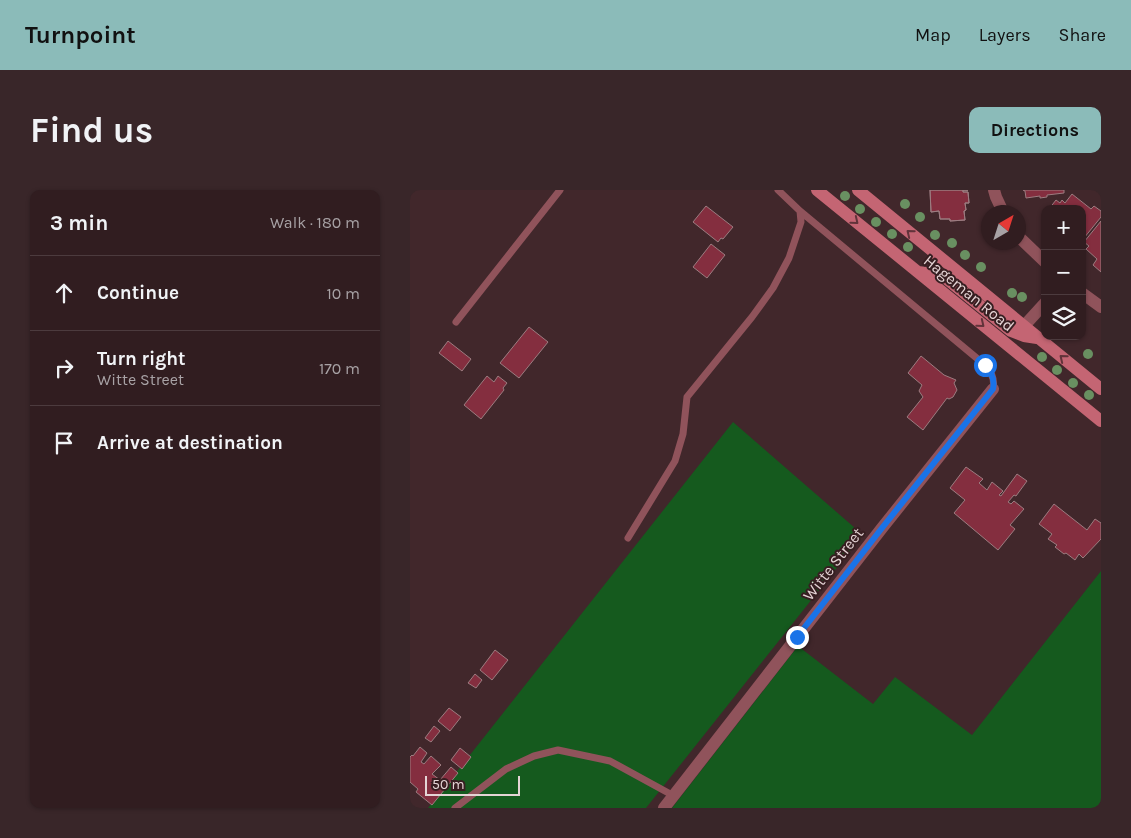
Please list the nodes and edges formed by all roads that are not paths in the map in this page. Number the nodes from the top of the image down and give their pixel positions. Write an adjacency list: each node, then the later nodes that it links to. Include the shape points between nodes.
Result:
1 (560, 190): 14 (lane)
2 (778, 190): 7 (lane)
3 (817, 190): 10 (main road, Hageman Road, one-way to 10)
4 (858, 190): 15 (main road, Hageman Road, one-way to 4)
5 (994, 190): 6 (street)
6 (1000, 205)
7 (800, 211): 19 (lane, via 985,365 991,371); 22 (lane, via 800,222 789,258 772,288 687,397 683,434 675,461)
8 (1026, 244): 9 (street)
9 (1041, 258)
10 (918, 272): 16 (main road, via 942,275 1010,331 1024,336); 21 (main road, Hageman Road, one-way to 21)
11 (1083, 295): 13 (street)
12 (1041, 307): 15 (street)
13 (1101, 307)
14 (456, 322)
15 (1024, 326): 17 (main road, Hageman Road)
16 (1041, 334)
17 (1041, 334)
18 (1048, 340): 20 (main road, Hageman Road, one-way to 18)
19 (993, 389): 23 (street, Witte Street)
20 (1101, 389)
21 (1101, 421)
22 (628, 538)
23 (674, 796): 24 (lane, via 610,762 558,750 534,756 506,769); 25 (street, Witte Street)
24 (455, 808)
25 (664, 808)

